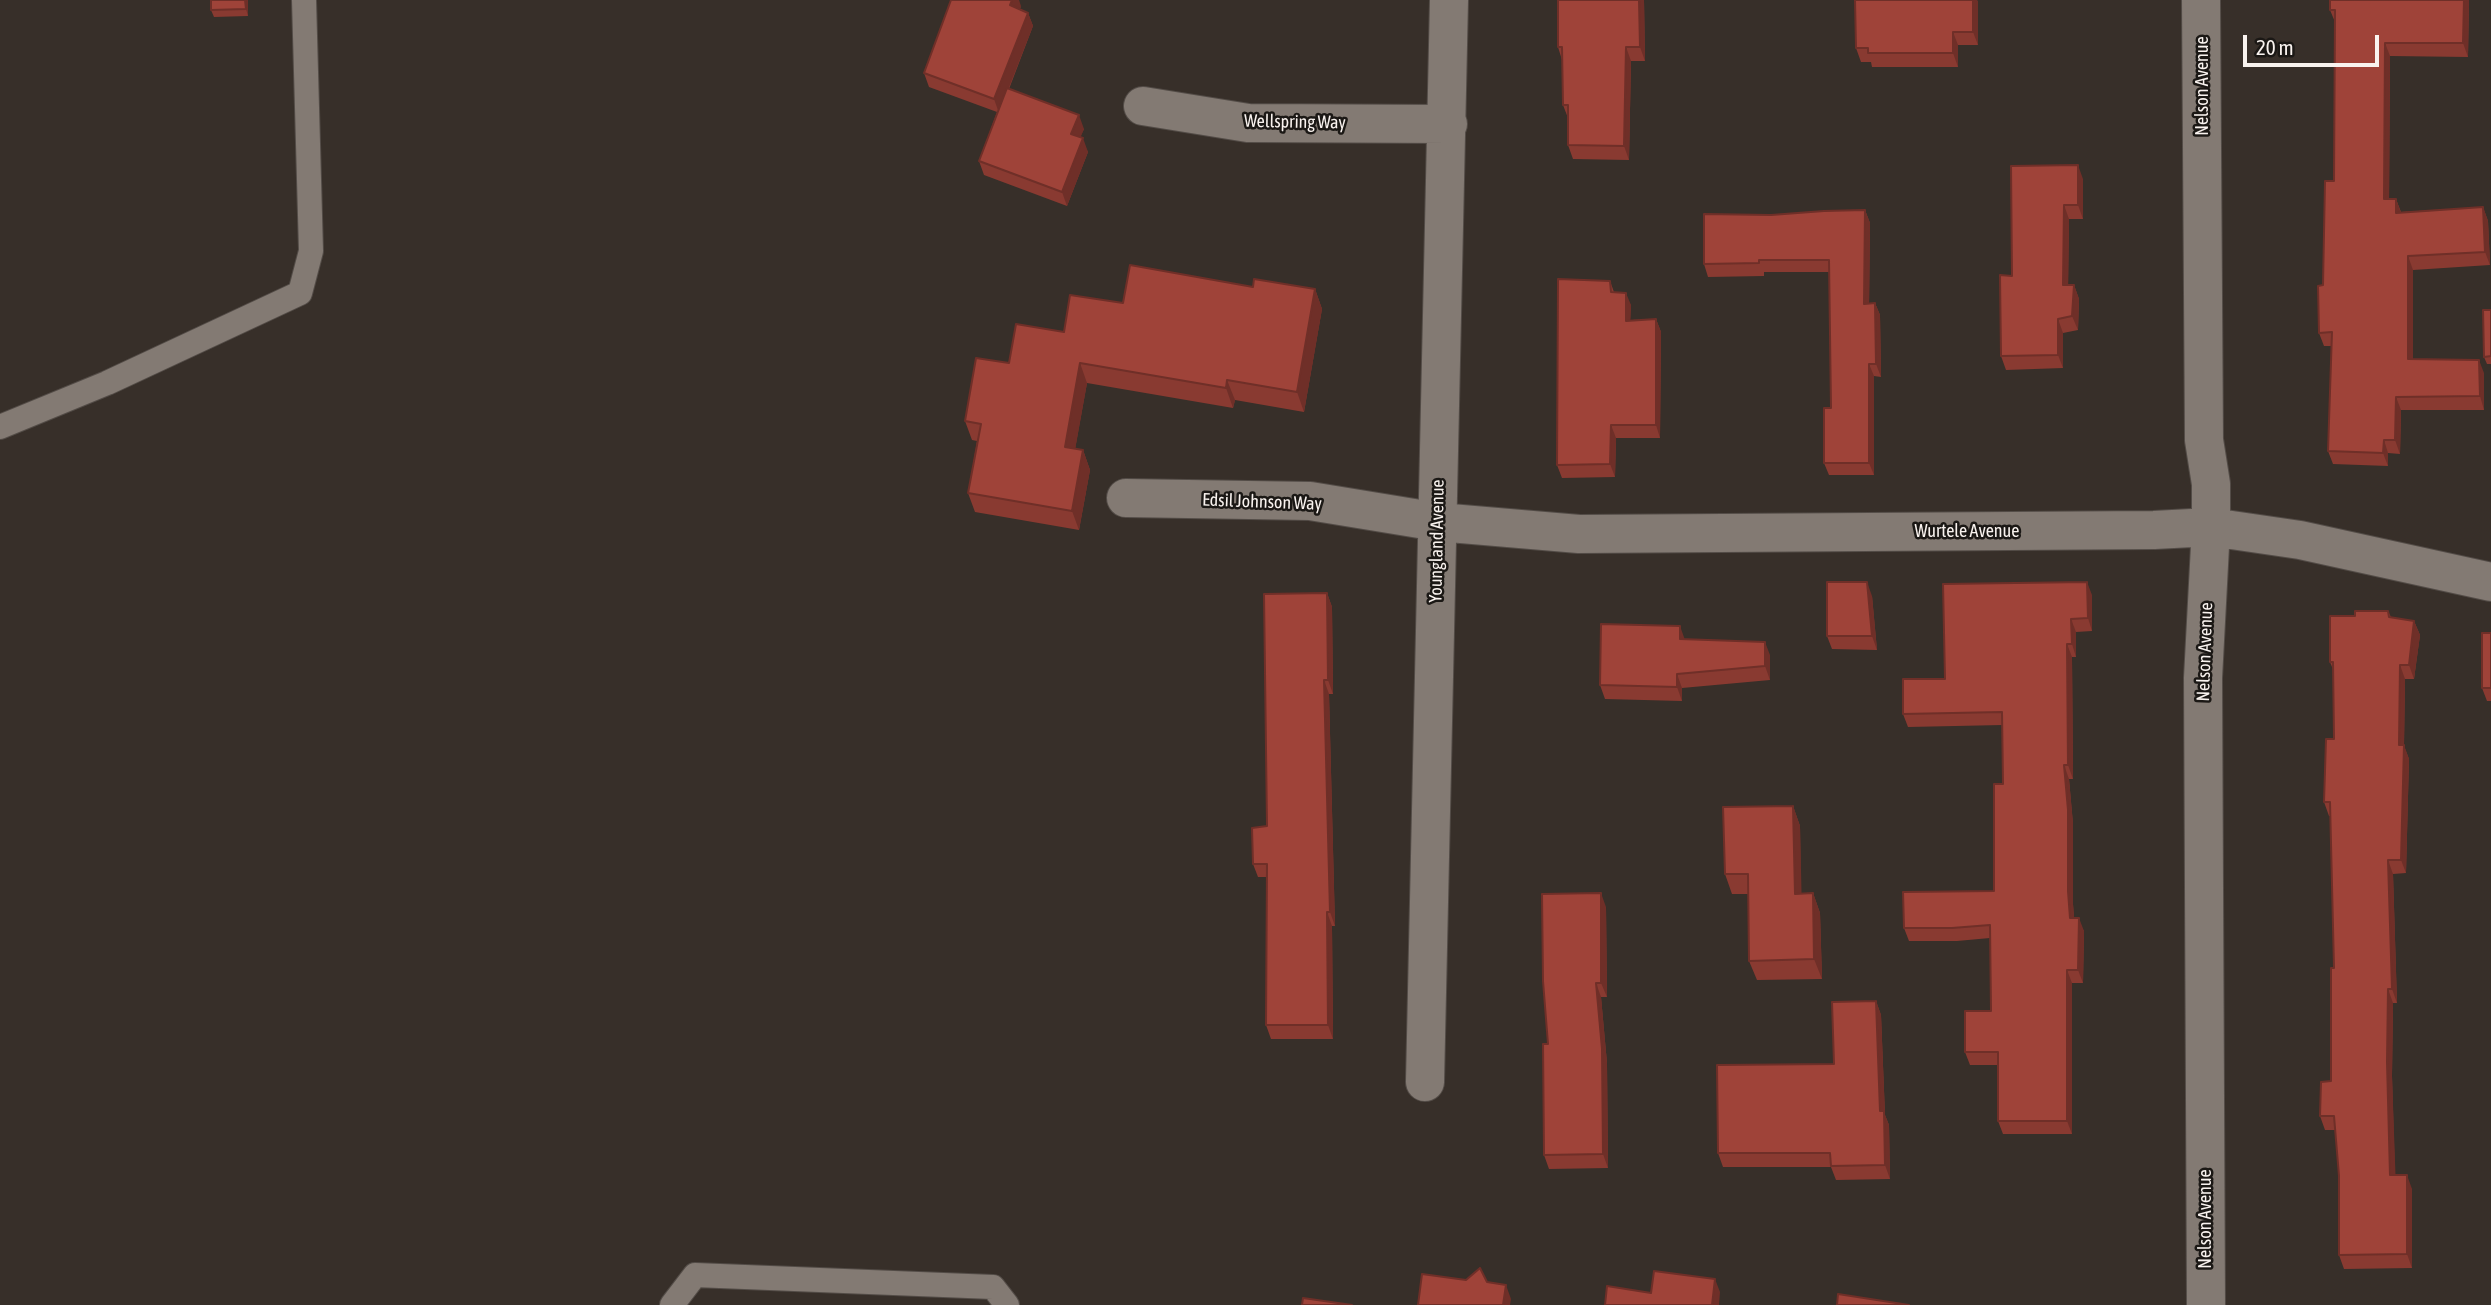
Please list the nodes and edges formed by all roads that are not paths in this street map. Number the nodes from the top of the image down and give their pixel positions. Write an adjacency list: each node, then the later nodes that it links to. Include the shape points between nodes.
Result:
1 (304, 0): 6 (lane, via 310,251 300,293 107,383)
2 (1449, 0): 5 (street, Youngland Avenue)
3 (2201, 0): 9 (street, Nelson Avenue, via 2204,440)
4 (1143, 106): 5 (street, Wellspring Way, via 1248,123)
5 (1448, 124): 8 (street, Youngland Avenue)
6 (0, 426)
7 (1126, 498): 8 (street, Edsil Johnson Way, via 1310,501)
8 (1438, 522): 9 (street, Wurtele Avenue, via 1579,534); 11 (street, Youngland Avenue)
9 (2211, 527): 10 (street, Wurtele Avenue, via 2300,540); 14 (street, Nelson Avenue, via 2203,678)
10 (2491, 582)
11 (1425, 1082)
12 (672, 1305): 13 (lane, via 695,1275 993,1287)
13 (1007, 1305)
14 (2206, 1305)

